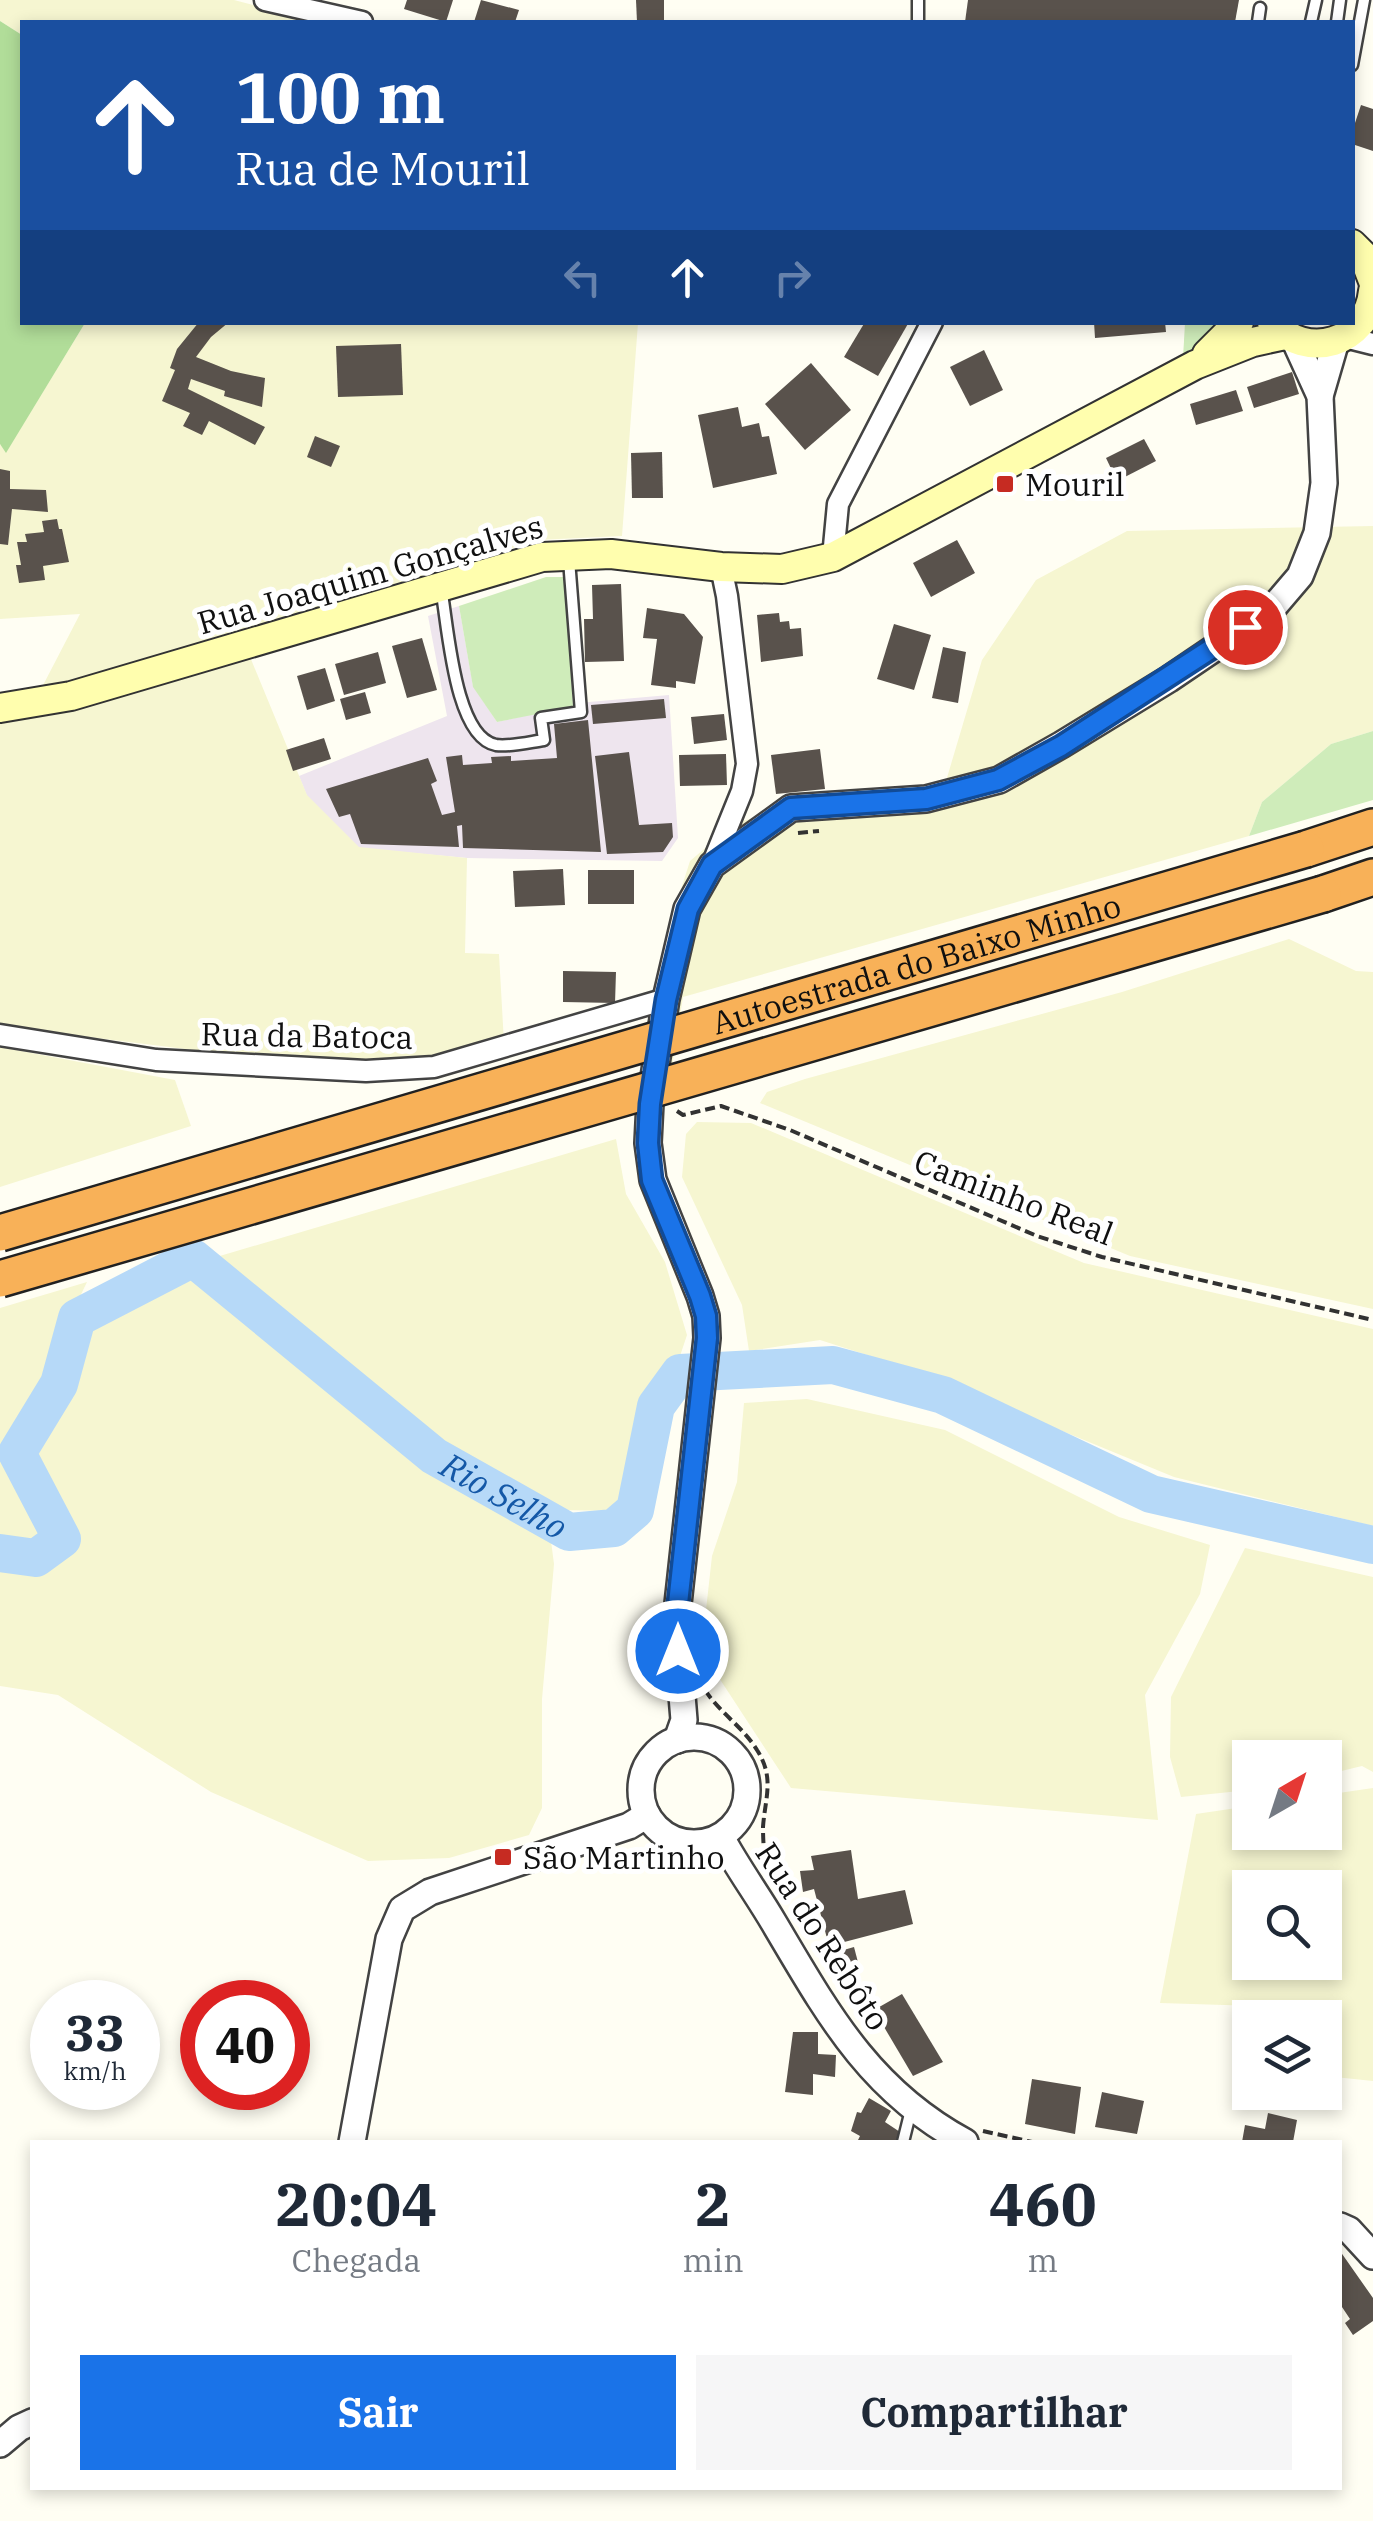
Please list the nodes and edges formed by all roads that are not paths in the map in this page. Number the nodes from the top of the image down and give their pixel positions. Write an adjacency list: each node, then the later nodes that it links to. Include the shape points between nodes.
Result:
1 (265, 0): 4 (street)
2 (1364, 0): 6 (lane)
3 (1260, 8): 5 (lane)
4 (349, 20)
5 (1258, 20)
6 (1355, 49)
7 (1361, 249): 8 (main road)
8 (1373, 281)
9 (1372, 303): 13 (main road, via 1359,326)
10 (930, 325): 18 (street, via 838,504)
11 (1236, 325): 15 (main road)
12 (1284, 332): 13 (main road, via 1318,345); 15 (main road); 16 (street)
13 (1341, 339): 14 (street); 16 (street)
14 (1373, 344)
15 (1196, 365): 18 (main road, Rua Joaquim Gonçalves)
16 (1320, 396): 23 (street, via 1324,484 1317,534 1300,576 1270,610 998,780 926,799 791,808)
17 (568, 556): 19 (main road, Rua Joaquim Gonçalves, via 611,554); 20 (main road, Rua Joaquim Gonçalves, via 542,556); 20 (lane, via 580,712 541,718 544,740 496,745 474,732 462,709)
18 (833, 557): 19 (main road, Rua Joaquim Gonçalves, via 782,569)
19 (721, 568): 23 (street, via 747,764)
20 (440, 586): 21 (main road, Rua Joaquim Gonçalves, via 72,696)
21 (0, 708)
22 (1373, 827): 27 (highway, Autoestrada do Baixo Minho, bridge)
23 (712, 865): 25 (street, via 688,909)
24 (1373, 877): 28 (highway, Autoestrada do Baixo Minho, bridge)
25 (666, 1000): 26 (street, Rua da Batoca, via 434,1068 156,1060); 29 (street, via 650,1104 652,1180 700,1296 707,1338 676,1622 684,1720)
26 (0, 1035)
27 (0, 1233)
28 (0, 1279)
29 (677, 1740): 30 (street, via 648,1762 641,1798); 31 (street, via 708,1738 744,1768 748,1800)
30 (647, 1815): 31 (street, via 671,1839 705,1843); 34 (street, via 430,1892 402,1909 389,1939)
31 (721, 1837): 32 (street, Rua do Rebôto, via 835,2026)
32 (911, 2109): 33 (street, Rua do Rebôto); 35 (lane)
33 (973, 2136)
34 (352, 2140)
35 (903, 2140)
36 (1342, 2227): 37 (street)
37 (1373, 2256)
38 (30, 2423): 39 (street)
39 (0, 2444)

